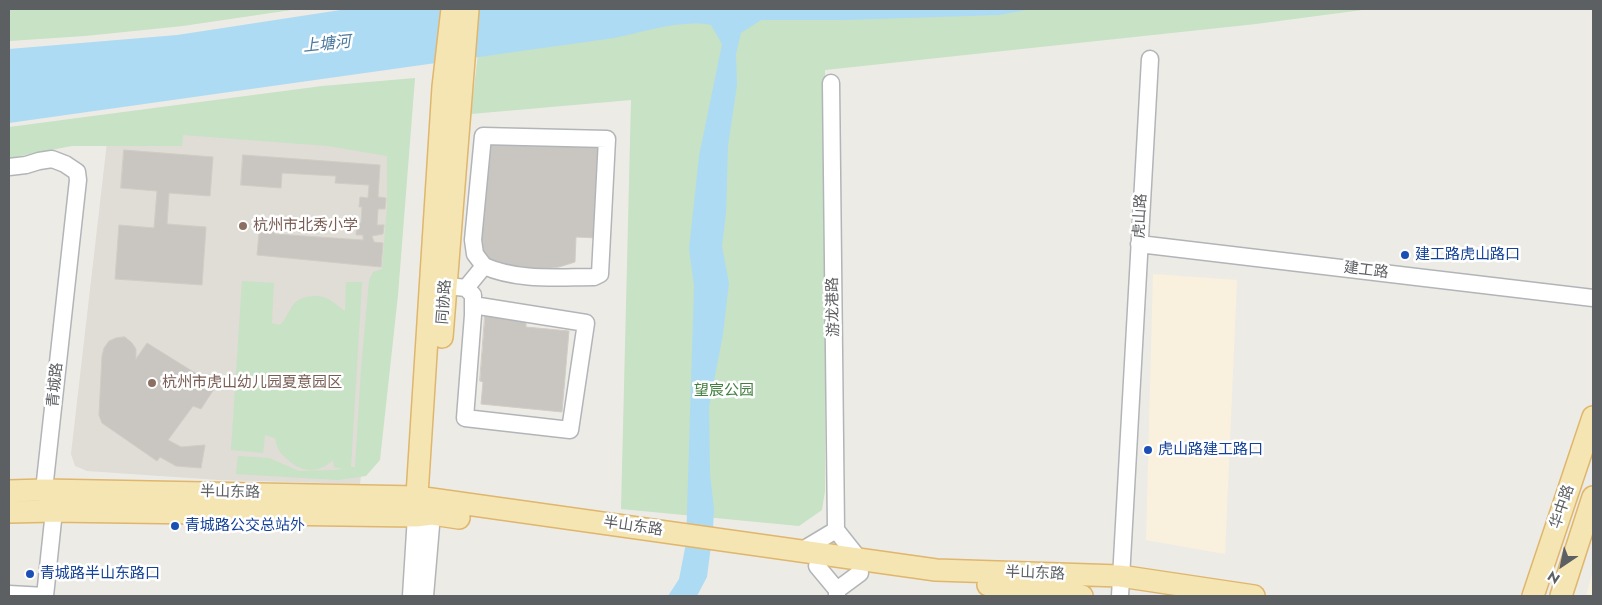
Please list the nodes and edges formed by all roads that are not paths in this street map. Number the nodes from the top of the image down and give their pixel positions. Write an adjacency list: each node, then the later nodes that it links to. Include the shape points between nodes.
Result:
1 (452, 9): 5 (main road, 同协路)
2 (468, 9): 5 (main road, 同协路)
3 (1150, 59): 7 (street, 虎山路)
4 (831, 83): 19 (street, 游龙港路)
5 (452, 86): 9 (main road, 同协路); 16 (main road, 同协路)
6 (9, 167): 13 (street, 青城路, via 52,159 77,172 78,180)
7 (1139, 244): 10 (street, 建工路); 24 (street, 虎山路)
8 (484, 266): 8 (street, via 475,254 474,240 483,136 607,139 600,274 594,277 528,276 499,272); 9 (street)
9 (456, 286): 11 (street, via 473,295); 16 (main road, 同协路)
10 (1593, 298)
11 (473, 305): 11 (street, via 586,323 570,430 465,418)
12 (1593, 418): 32 (main road, 华中路)
13 (44, 490): 14 (main road, 半山东路); 16 (main road, 半山东路); 17 (street)
14 (9, 491)
15 (1593, 497): 33 (main road, 华中路)
16 (424, 507): 17 (main road, 半山东路); 20 (main road, 半山东路); 28 (street, 同协路); 29 (street, 同协路)
17 (54, 511): 18 (main road, 半山东路); 27 (street)
18 (9, 512)
19 (836, 530): 21 (street); 23 (street)
20 (716, 546): 21 (main road, 半山东路); 22 (main road, 半山东路)
21 (801, 551): 23 (main road, 半山东路)
22 (816, 566): 23 (main road, 半山东路); 25 (street)
23 (859, 566): 24 (main road, 半山东路); 25 (street); 30 (main road, 半山东路, via 930,581 966,582)
24 (1120, 586): 31 (main road, 半山东路)
25 (837, 593)
26 (9, 594): 27 (street)
27 (46, 596)
28 (411, 596)
29 (425, 596)
30 (1082, 596)
31 (1254, 596)
32 (1533, 596)
33 (1561, 596)

